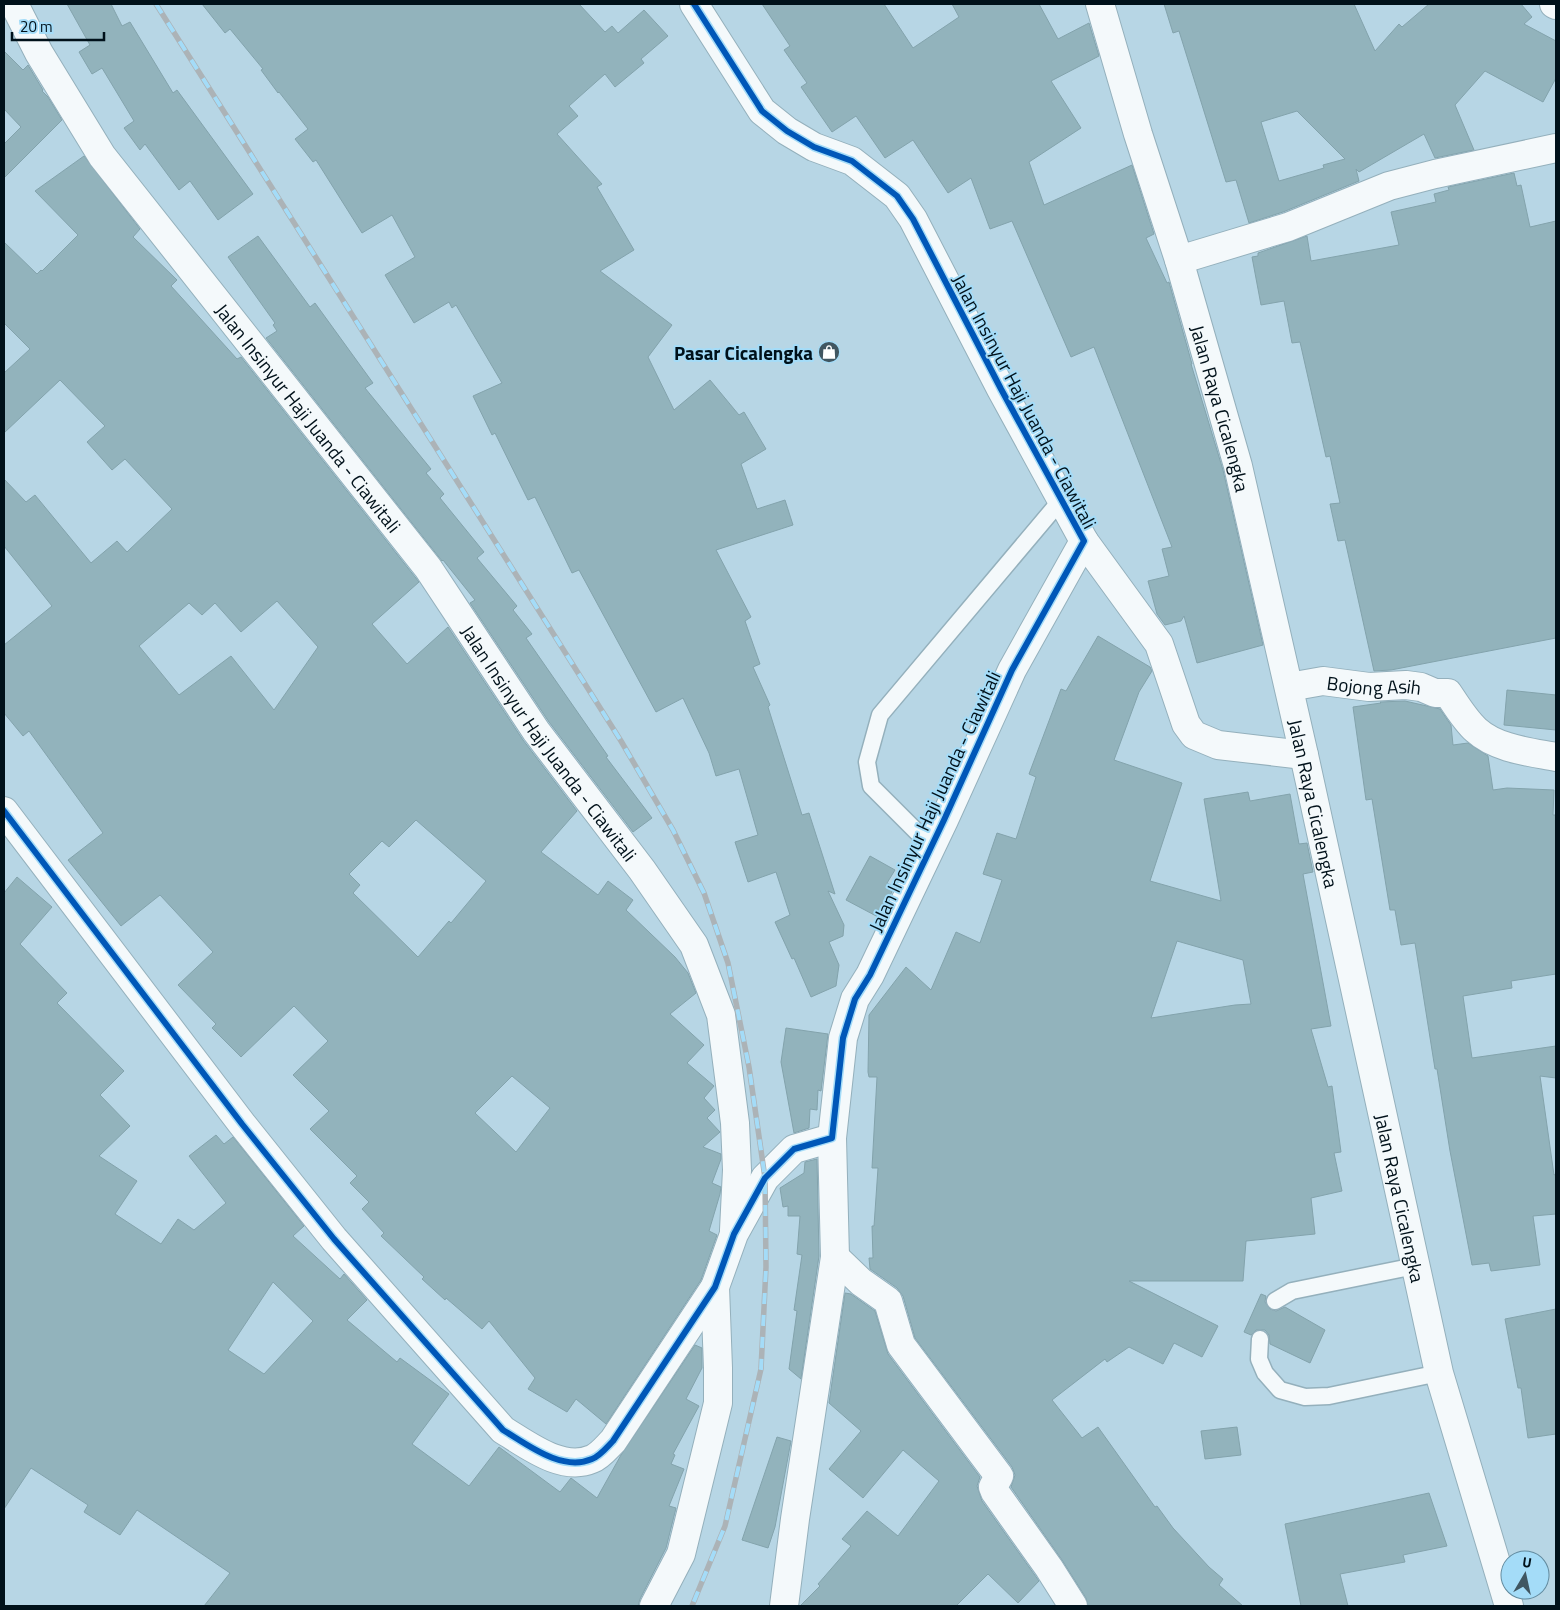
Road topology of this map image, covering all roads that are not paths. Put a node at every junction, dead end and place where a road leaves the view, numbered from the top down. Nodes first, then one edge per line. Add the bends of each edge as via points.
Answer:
1 (14, 4) edge
2 (694, 4) edge
3 (1100, 4) edge
4 (1556, 148) edge
5 (1179, 260) junction
6 (1061, 500) junction
7 (1084, 541) junction
8 (1289, 687) junction
9 (1304, 755) junction
10 (1556, 757) edge
11 (4, 812) edge
12 (931, 846) junction
13 (832, 1138) junction
14 (734, 1234) junction
15 (835, 1257) junction
16 (1415, 1266) junction
17 (715, 1287) junction
18 (1275, 1301) dead end
19 (1260, 1339) dead end
20 (1439, 1373) junction
21 (654, 1606) edge
22 (784, 1606) edge
23 (1073, 1606) edge
24 (1509, 1606) edge

1 - 14 street, Jalan Insinyur Haji Juanda - Ciawitali via 39,54 102,156 428,568 536,731 694,944 721,1015 733,1099 736,1160
2 - 6 street, Jalan Insinyur Haji Juanda - Ciawitali via 762,111 814,147 852,161 897,196 913,219
3 - 5 street, Jalan Raya Cicalengka
4 - 5 street via 1389,186 1288,227
5 - 8 street, Jalan Raya Cicalengka via 1238,466
6 - 7 street, Jalan Insinyur Haji Juanda - Ciawitali
6 - 12 lane via 880,714 867,762 871,786
7 - 9 street via 1159,644 1186,724 1194,735 1218,745
7 - 12 street, Jalan Insinyur Haji Juanda - Ciawitali via 1012,670
8 - 9 street, Jalan Raya Cicalengka
8 - 10 street, Bojong Asih via 1323,681 1369,687 1406,685 1448,693 1476,730 1490,739 1516,749
9 - 16 street, Jalan Raya Cicalengka
11 - 17 street via 328,1232 503,1430 536,1451 562,1462 593,1459 613,1442
12 - 13 street, Jalan Insinyur Haji Juanda - Ciawitali via 870,975 855,998 843,1038
13 - 14 street via 794,1150 765,1178
13 - 15 street, Jalan Insinyur Haji Juanda - Ciawitali
14 - 17 street
15 - 22 street, Jalan Insinyur Haji Juanda - Ciawitali
15 - 23 street via 861,1282 888,1301 901,1345 999,1476 993,1487 995,1492
16 - 18 lane via 1292,1291
16 - 20 street, Jalan Raya Cicalengka
17 - 21 street via 718,1403 681,1554
19 - 20 lane via 1259,1360 1265,1373 1280,1390 1305,1397 1328,1396
20 - 24 street, Jalan Raya Cicalengka

